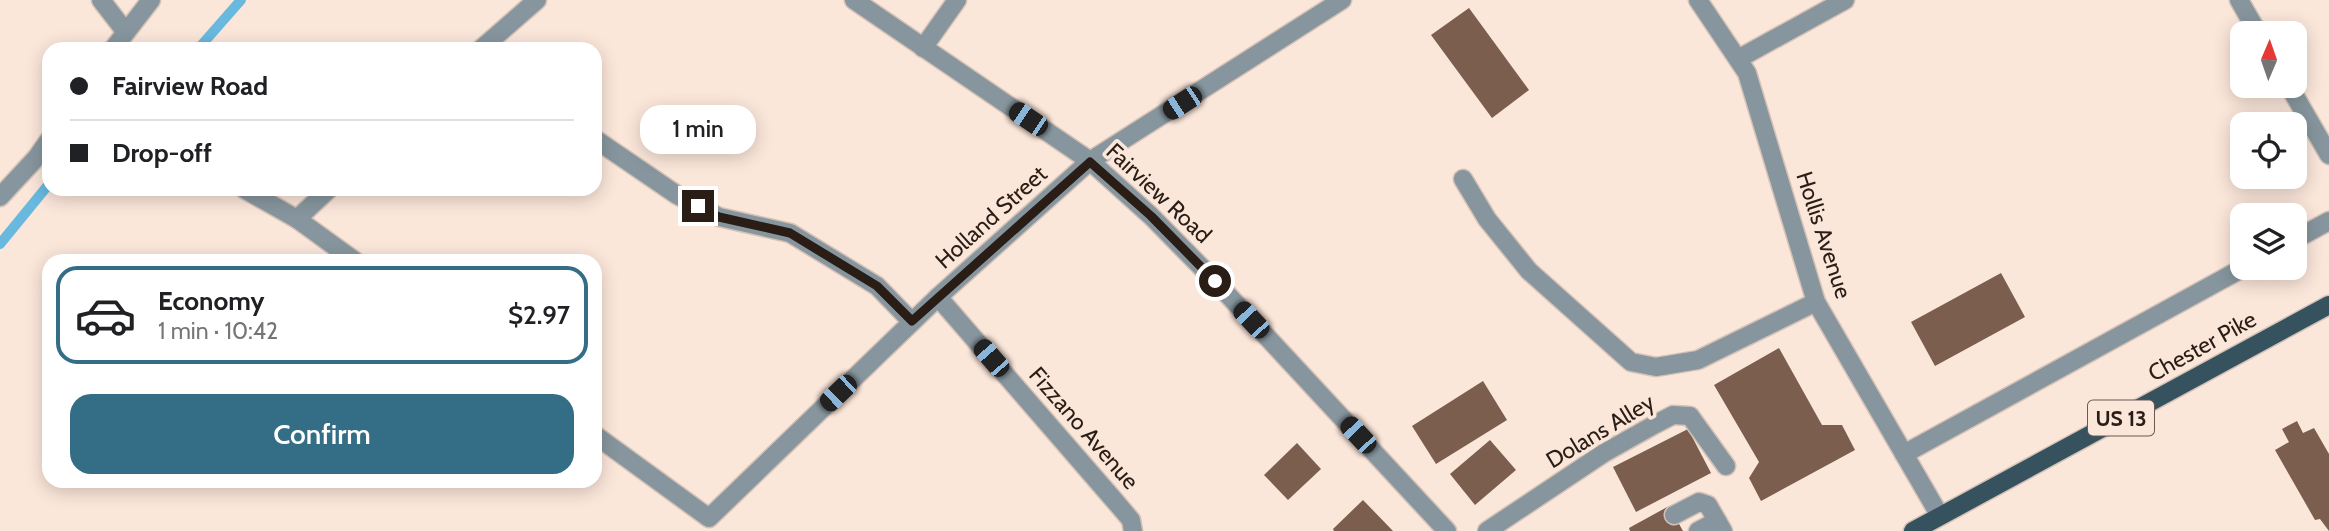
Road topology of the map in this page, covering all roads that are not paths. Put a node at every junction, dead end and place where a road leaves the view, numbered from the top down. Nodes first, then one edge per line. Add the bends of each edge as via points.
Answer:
1 (101, 0) edge
2 (151, 0) edge
3 (537, 0) edge
4 (854, 0) edge
5 (957, 0) edge
6 (1342, 0) edge
7 (1698, 0) edge
8 (1845, 0) edge
9 (2239, 0) edge
10 (2251, 21) edge
11 (125, 31) junction
12 (118, 42) edge
13 (489, 42) edge
14 (923, 48) junction
15 (1738, 59) junction
16 (2296, 98) edge
17 (602, 144) edge
18 (42, 150) edge
19 (2329, 155) edge
20 (1090, 162) junction
21 (1463, 179) dead end
22 (256, 196) edge
23 (322, 196) edge
24 (0, 197) edge
25 (297, 219) junction
26 (2329, 220) edge
27 (2307, 233) edge
28 (345, 254) edge
29 (2230, 275) edge
30 (938, 297) junction
31 (1816, 302) junction
32 (2329, 305) edge
33 (912, 321) junction
34 (602, 440) edge
35 (1904, 454) junction
36 (1726, 466) dead end
37 (1674, 515) dead end
38 (1940, 516) junction
39 (1720, 526) edge
40 (1133, 531) edge
41 (1447, 531) edge
42 (1488, 531) edge
43 (1698, 531) edge
44 (1913, 531) edge

1 - 11 street
2 - 11 street
3 - 13 street
4 - 14 street, Fairview Road
5 - 14 street
6 - 20 street, Holland Street
7 - 15 street, Hollis Avenue
8 - 15 street
9 - 10 street
11 - 12 street
14 - 20 street, Fairview Road
15 - 31 street, Hollis Avenue via 1747,73
16 - 19 street
17 - 33 street via 677,195 719,217 790,233 877,286
18 - 24 street
20 - 30 street, Holland Street
20 - 41 street, Fairview Road via 1215,281
21 - 31 street via 1487,219 1529,271 1631,362 1656,367 1698,360
22 - 25 street
23 - 25 street
25 - 28 street
26 - 27 street
29 - 35 street
30 - 33 street, Holland Street
30 - 40 street, Fizzano Avenue via 1115,500 1131,520
31 - 35 street, Hollis Avenue
32 - 38 main road, Chester Pike / US 13
33 - 34 street, Holland Street via 709,517
35 - 38 street, Hollis Avenue
36 - 42 street, Dolans Alley via 1690,416 1673,415 1604,453
37 - 39 street via 1699,502 1708,505
38 - 44 main road, Chester Pike / US 13
39 - 43 street

